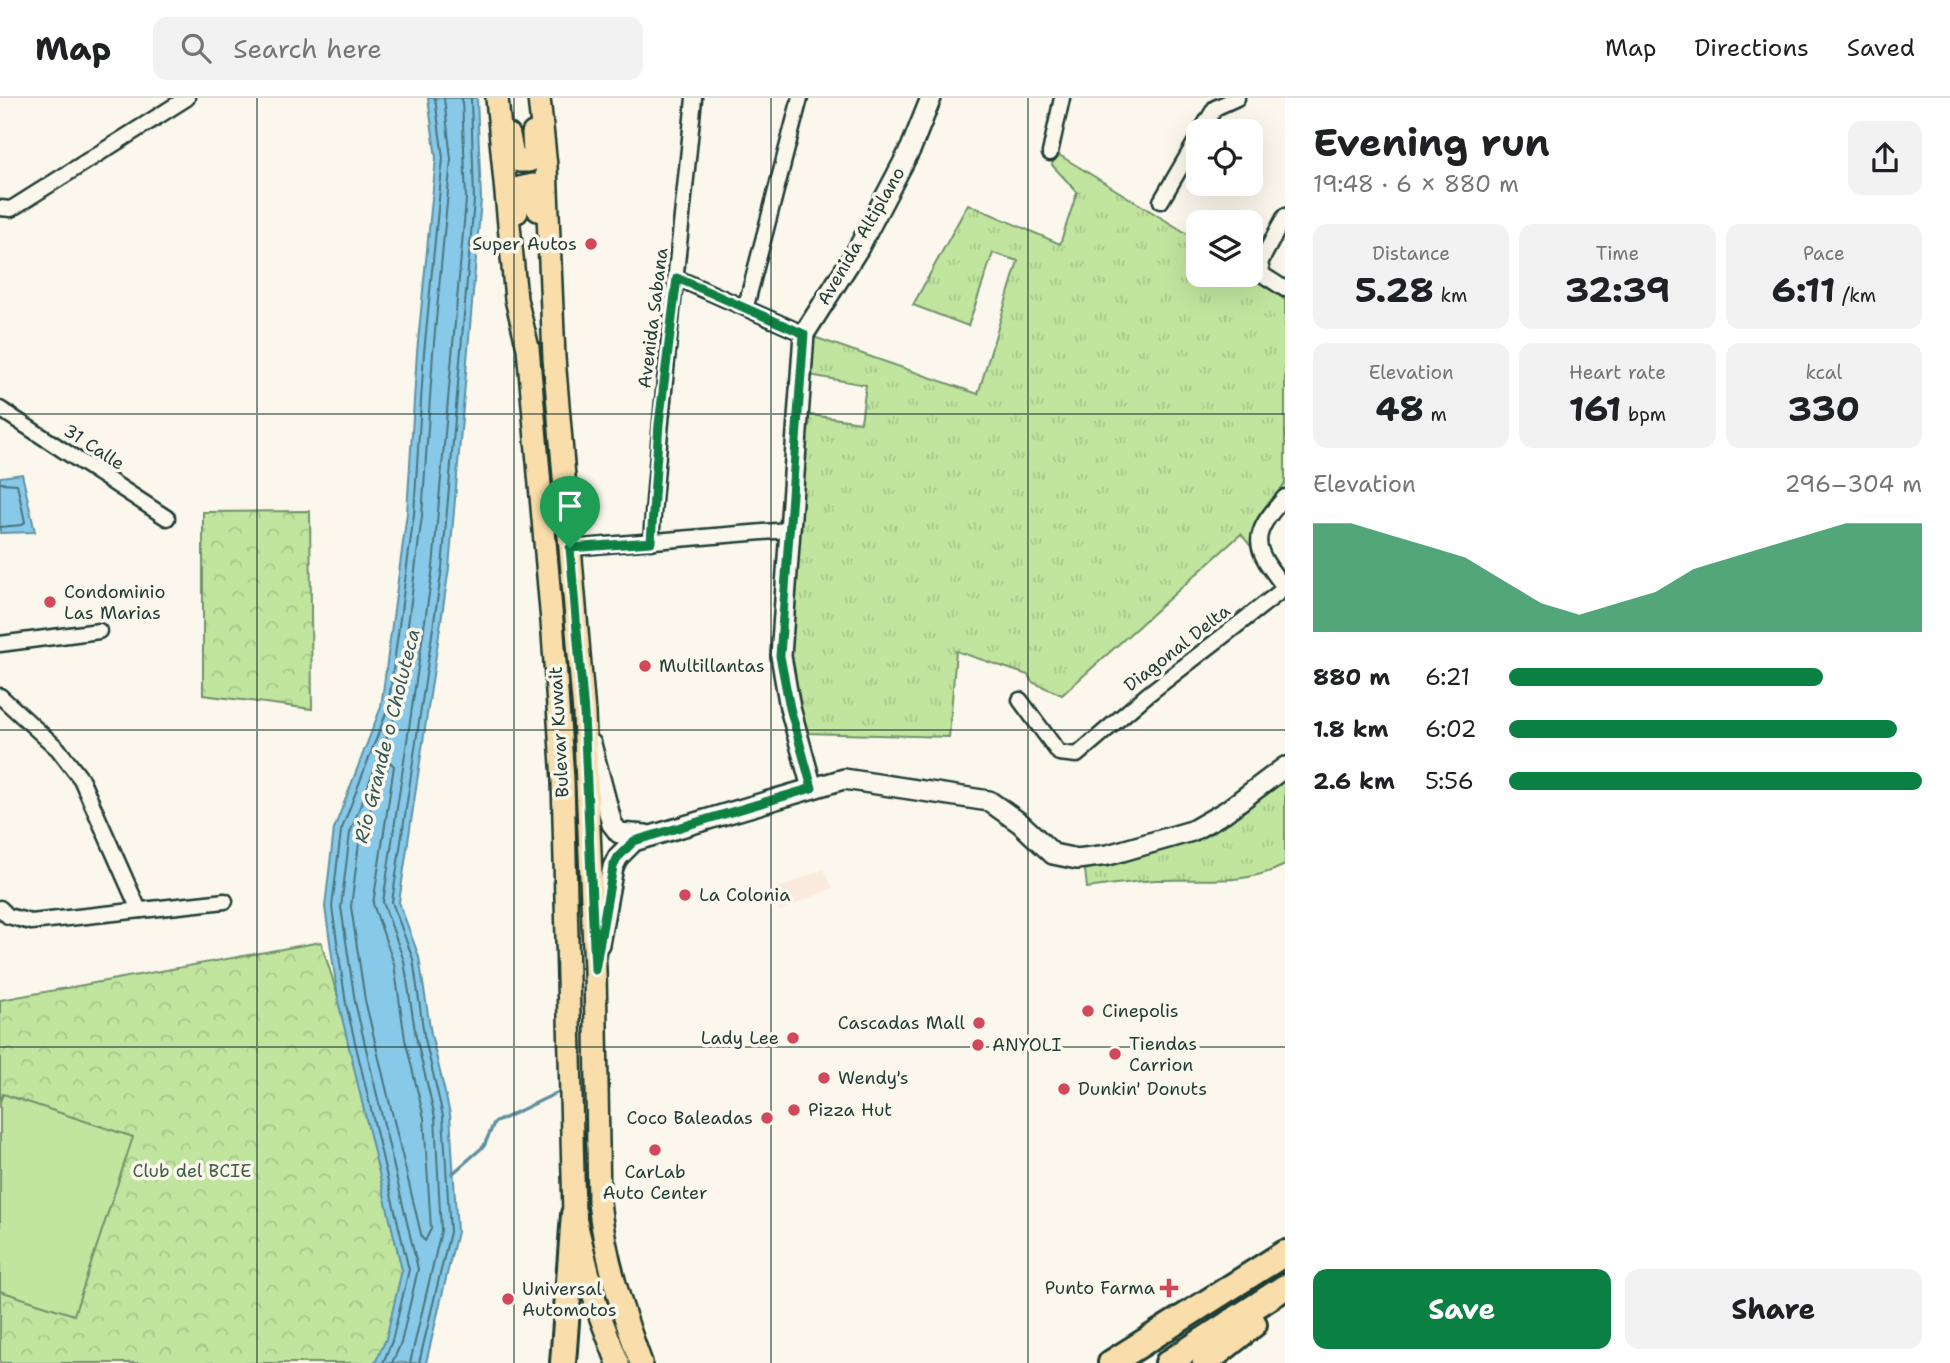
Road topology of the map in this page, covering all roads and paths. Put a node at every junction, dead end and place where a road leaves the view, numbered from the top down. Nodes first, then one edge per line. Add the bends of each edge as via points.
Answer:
1 (187, 98) edge
2 (497, 98) edge
3 (506, 98) edge
4 (531, 98) edge
5 (539, 98) edge
6 (694, 98) edge
7 (800, 98) edge
8 (931, 98) edge
9 (1062, 98) edge
10 (1237, 98) edge
11 (1208, 119) edge
12 (1050, 153) dead end
13 (1186, 158) edge
14 (1161, 201) dead end
15 (1, 209) edge
16 (1285, 216) edge
17 (677, 278) junction
18 (1285, 289) edge
19 (746, 306) junction
20 (804, 334) junction
21 (528, 348) junction
22 (554, 358) junction
23 (0, 409) edge
24 (1285, 497) edge
25 (167, 518) dead end
26 (788, 530) junction
27 (651, 542) junction
28 (570, 548) junction
29 (1285, 588) edge
30 (99, 631) dead end
31 (0, 644) edge
32 (0, 696) edge
33 (1020, 700) dead end
34 (584, 713) junction
35 (1285, 767) edge
36 (812, 788) junction
37 (647, 835) junction
38 (225, 901) dead end
39 (0, 908) edge
40 (139, 910) junction
41 (595, 970) junction
42 (575, 1214) junction
43 (1285, 1253) edge
44 (1285, 1287) edge
45 (1114, 1360) edge
46 (563, 1363) edge
47 (618, 1363) edge
48 (641, 1363) edge
49 (1168, 1363) edge
50 (1205, 1363) edge

1 - 15 street via 11,208
2 - 21 main road, Bulevar Kuwait via 516,299
3 - 4 main road via 510,150 519,161 529,161 534,154
5 - 22 main road, Bulevar Kuwait
6 - 17 street, Avenida Sabana
7 - 19 street
8 - 20 street, Avenida Altiplano via 911,148 858,249
9 - 12 street
10 - 11 street via 1215,108
13 - 14 street
16 - 18 street via 1260,263 1263,275
17 - 19 street
17 - 27 street, Avenida Sabana via 659,424
19 - 20 street
20 - 26 street, Avenida Altiplano
21 - 22 main road via 516,198 525,184 537,191
21 - 42 main road, Bulevar Kuwait via 562,770
22 - 28 main road, Bulevar Kuwait
23 - 25 street, 31 Calle
24 - 29 street, Diagonal Delta via 1263,521 1258,542
26 - 27 street
26 - 36 street, Avenida Altiplano via 780,656
27 - 28 street
28 - 34 main road, Bulevar Kuwait
29 - 33 street, Diagonal Delta via 1077,755 1059,752
30 - 31 street
32 - 40 street via 34,724 81,779
34 - 37 street via 611,824 620,832
34 - 41 main road, Bulevar Kuwait
35 - 36 street via 1225,813 1192,831 1077,859 1053,854 1000,809 972,796 844,779
36 - 37 street
37 - 41 street via 624,850 613,867
38 - 40 street
39 - 40 street via 8,916 31,922
41 - 48 main road, Bulevar Kuwait via 603,1236
42 - 46 highway
42 - 47 main road, Bulevar Kuwait via 597,1308
43 - 45 highway
44 - 49 highway
44 - 50 highway via 1261,1319

